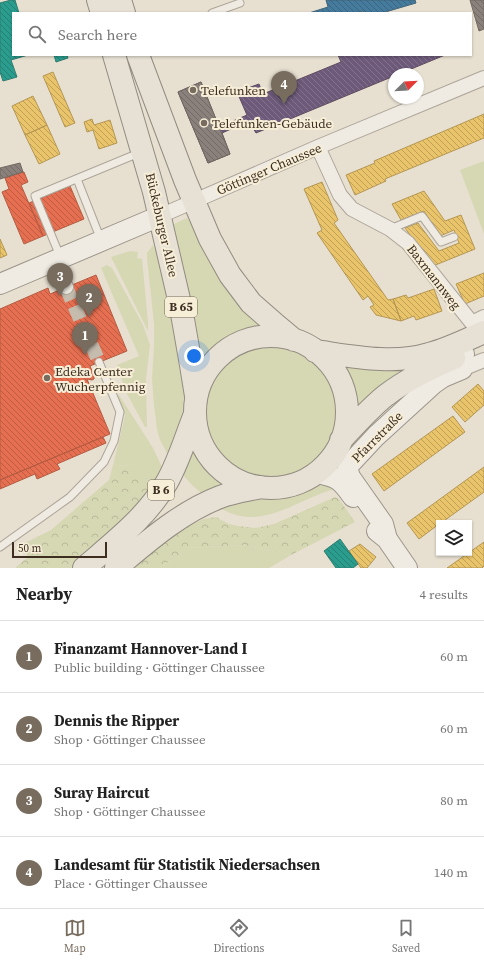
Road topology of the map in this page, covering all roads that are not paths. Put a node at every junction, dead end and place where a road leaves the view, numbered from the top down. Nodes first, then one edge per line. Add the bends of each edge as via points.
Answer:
1 (98, 0) edge
2 (120, 0) edge
3 (240, 3) dead end
4 (102, 12) edge
5 (124, 12) edge
6 (215, 12) edge
7 (114, 56) edge
8 (138, 56) edge
9 (484, 78) edge
10 (318, 147) junction
11 (143, 152) junction
12 (77, 179) junction
13 (194, 201) junction
14 (160, 216) junction
15 (390, 229) junction
16 (454, 237) dead end
17 (101, 241) junction
18 (58, 260) junction
19 (0, 284) edge
20 (66, 287) tunnel mouth
21 (294, 340) junction
22 (475, 342) edge
23 (315, 351) junction
24 (99, 362) tunnel mouth
25 (196, 406) junction
26 (341, 440) junction
27 (316, 473) junction
28 (261, 487) junction
29 (387, 539) junction
30 (0, 547) edge
31 (84, 568) edge
32 (116, 568) edge
33 (407, 568) edge

1 - 4 main road
2 - 5 main road
3 - 6 lane
7 - 11 main road, Bückeburger Allee / B 65
8 - 13 main road
9 - 10 street, Göttinger Chaussee
10 - 13 street, Göttinger Chaussee
10 - 15 street, Baxmannweg via 340,195 352,209
11 - 12 lane
11 - 14 main road, Bückeburger Allee / B 65
12 - 17 lane
12 - 18 lane via 35,196
13 - 14 street, Göttinger Chaussee
13 - 21 main road via 210,239 230,275 251,303
14 - 17 street, Göttinger Chaussee
14 - 25 main road, Bückeburger Allee / B 65 via 181,308
15 - 16 lane via 422,216 441,242
15 - 22 street, Baxmannweg via 408,243
17 - 18 street, Göttinger Chaussee
18 - 19 street, Göttinger Chaussee
18 - 20 street
21 - 23 main road, B 6
21 - 25 main road, B 6 via 280,336 251,338 225,351 206,372
22 - 23 main road, B 6 via 414,358 400,359
22 - 26 main road, B 6 via 384,397
22 - 29 street, Pfarrstraße via 348,466 350,477 383,524
23 - 26 main road, B 6 via 326,360 341,384 346,412
24 - 30 lane via 120,412 114,441 104,462 70,497
25 - 28 main road, B 6 via 197,429 210,457 235,478 246,484
25 - 31 main road, B 6 via 174,466 157,497 131,526
26 - 27 main road, B 6 via 335,453
27 - 28 main road, B 6 via 290,485 276,488
27 - 29 street, Pfarrstraße via 336,478 344,484 376,531
28 - 32 main road, B 6 via 221,497 195,509 150,540
29 - 33 street, Pfarrstraße

